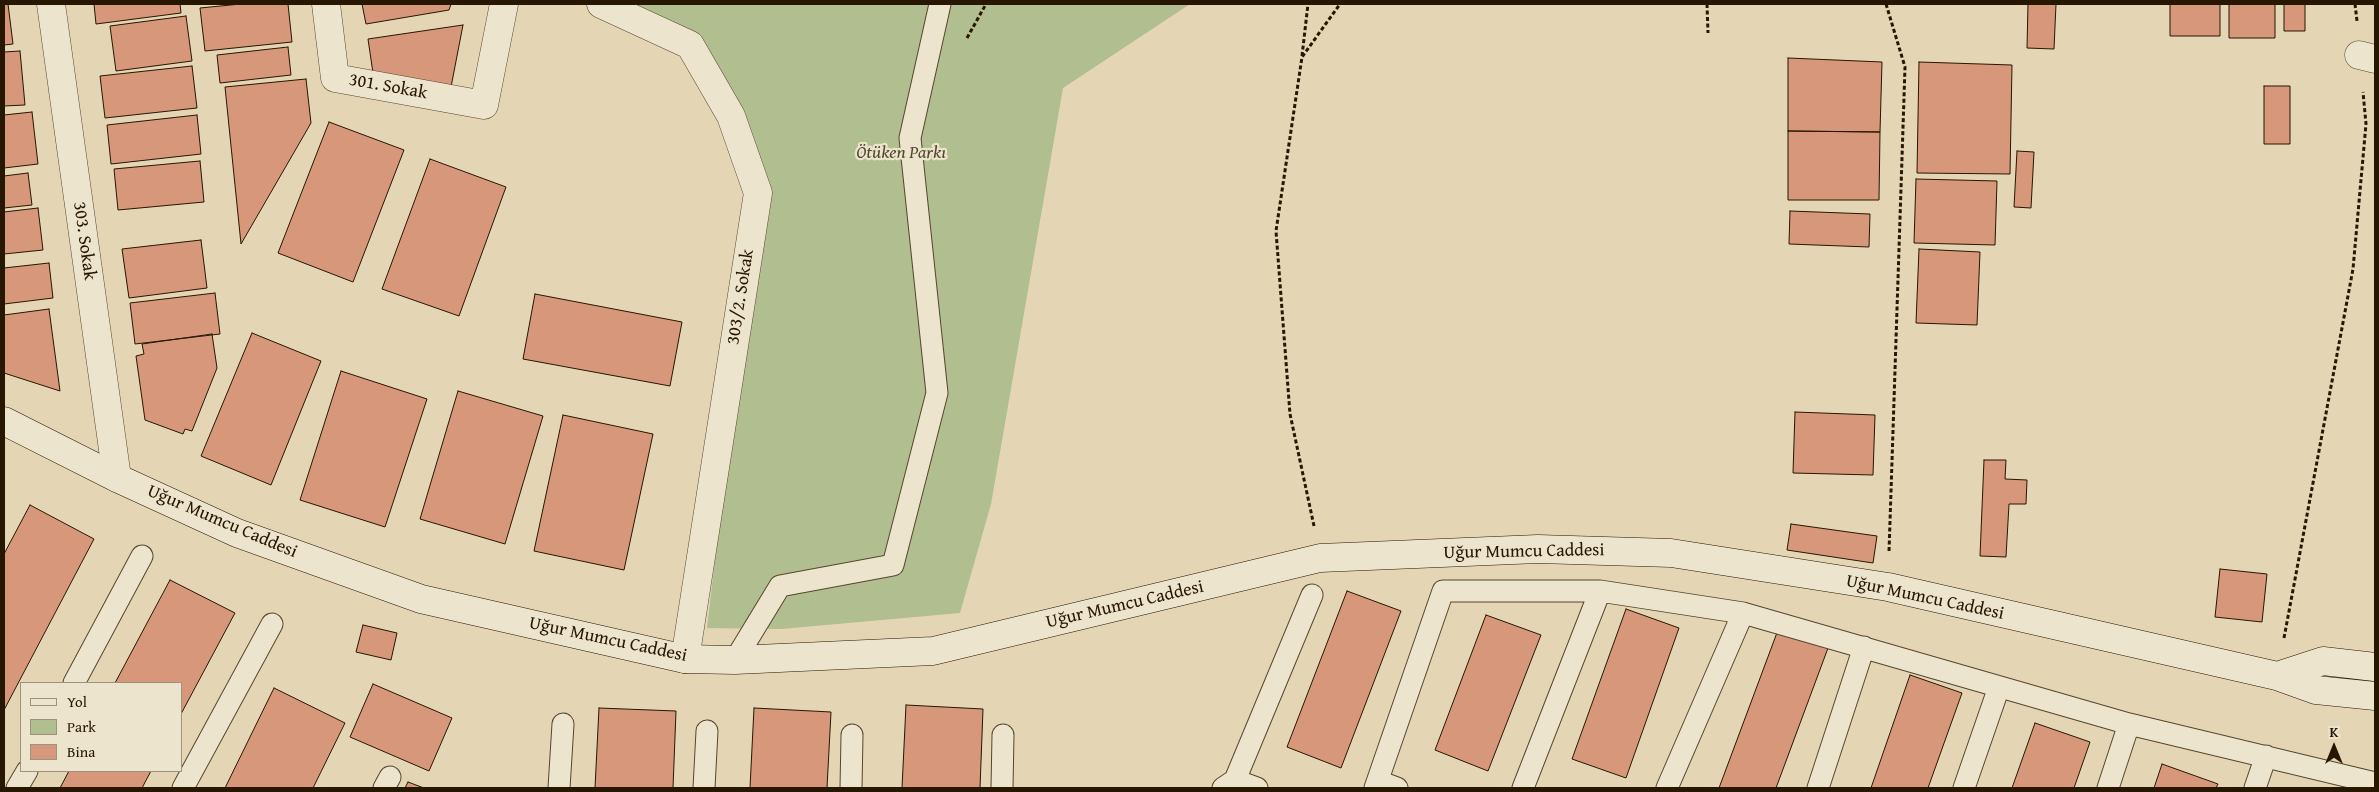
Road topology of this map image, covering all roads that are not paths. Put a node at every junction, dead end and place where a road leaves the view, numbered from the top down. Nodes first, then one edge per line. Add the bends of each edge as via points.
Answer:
1 (51, 4) edge
2 (326, 4) edge
3 (504, 4) edge
4 (601, 4) edge
5 (940, 4) edge
6 (4, 421) edge
7 (117, 478) junction
8 (142, 556) dead end
9 (1600, 591) junction
10 (1312, 594) dead end
11 (1743, 613) junction
12 (272, 624) dead end
13 (1864, 647) junction
14 (684, 659) junction
15 (735, 660) junction
16 (2375, 667) edge
17 (2277, 676) junction
18 (75, 682) edge
19 (1999, 687) junction
20 (2375, 696) edge
21 (563, 724) dead end
22 (2129, 724) junction
23 (707, 731) dead end
24 (852, 735) dead end
25 (1003, 735) dead end
26 (2266, 756) junction
27 (26, 772) edge
28 (2375, 783) edge
29 (1230, 785) edge
30 (1383, 786) edge
31 (18, 788) edge
32 (183, 788) edge
33 (559, 788) edge
34 (704, 788) edge
35 (851, 788) edge
36 (1002, 788) edge
37 (1256, 788) edge
38 (1523, 788) edge
39 (1667, 788) edge
40 (1818, 788) edge
41 (1964, 788) edge
42 (2108, 788) edge
43 (2255, 788) edge

1 - 7 main road, 303. Sokak
2 - 3 main road, 301. Sokak via 335,78 484,105
4 - 14 main road, 303/2. Sokak via 690,46 731,116 758,192
5 - 15 lane via 910,138 937,393 893,566 780,586
6 - 7 main road, Uğur Mumcu Caddesi
7 - 14 main road, Uğur Mumcu Caddesi via 237,532 421,599
8 - 18 lane
9 - 11 lane
9 - 30 lane via 1443,591
9 - 38 lane
10 - 29 lane
11 - 13 lane
11 - 39 lane
12 - 32 lane
13 - 19 lane
13 - 40 lane
14 - 15 main road, Uğur Mumcu Caddesi
15 - 17 main road, Uğur Mumcu Caddesi via 933,651 1320,558 1538,549 1671,553 1888,587
16 - 17 main road via 2323,661
17 - 20 main road, Uğur Mumcu Caddesi via 2316,690
19 - 22 lane
19 - 41 lane
21 - 33 lane
22 - 26 lane
22 - 42 lane
23 - 34 lane
24 - 35 lane
25 - 36 lane
26 - 28 lane
26 - 43 lane
27 - 31 lane
29 - 37 lane

